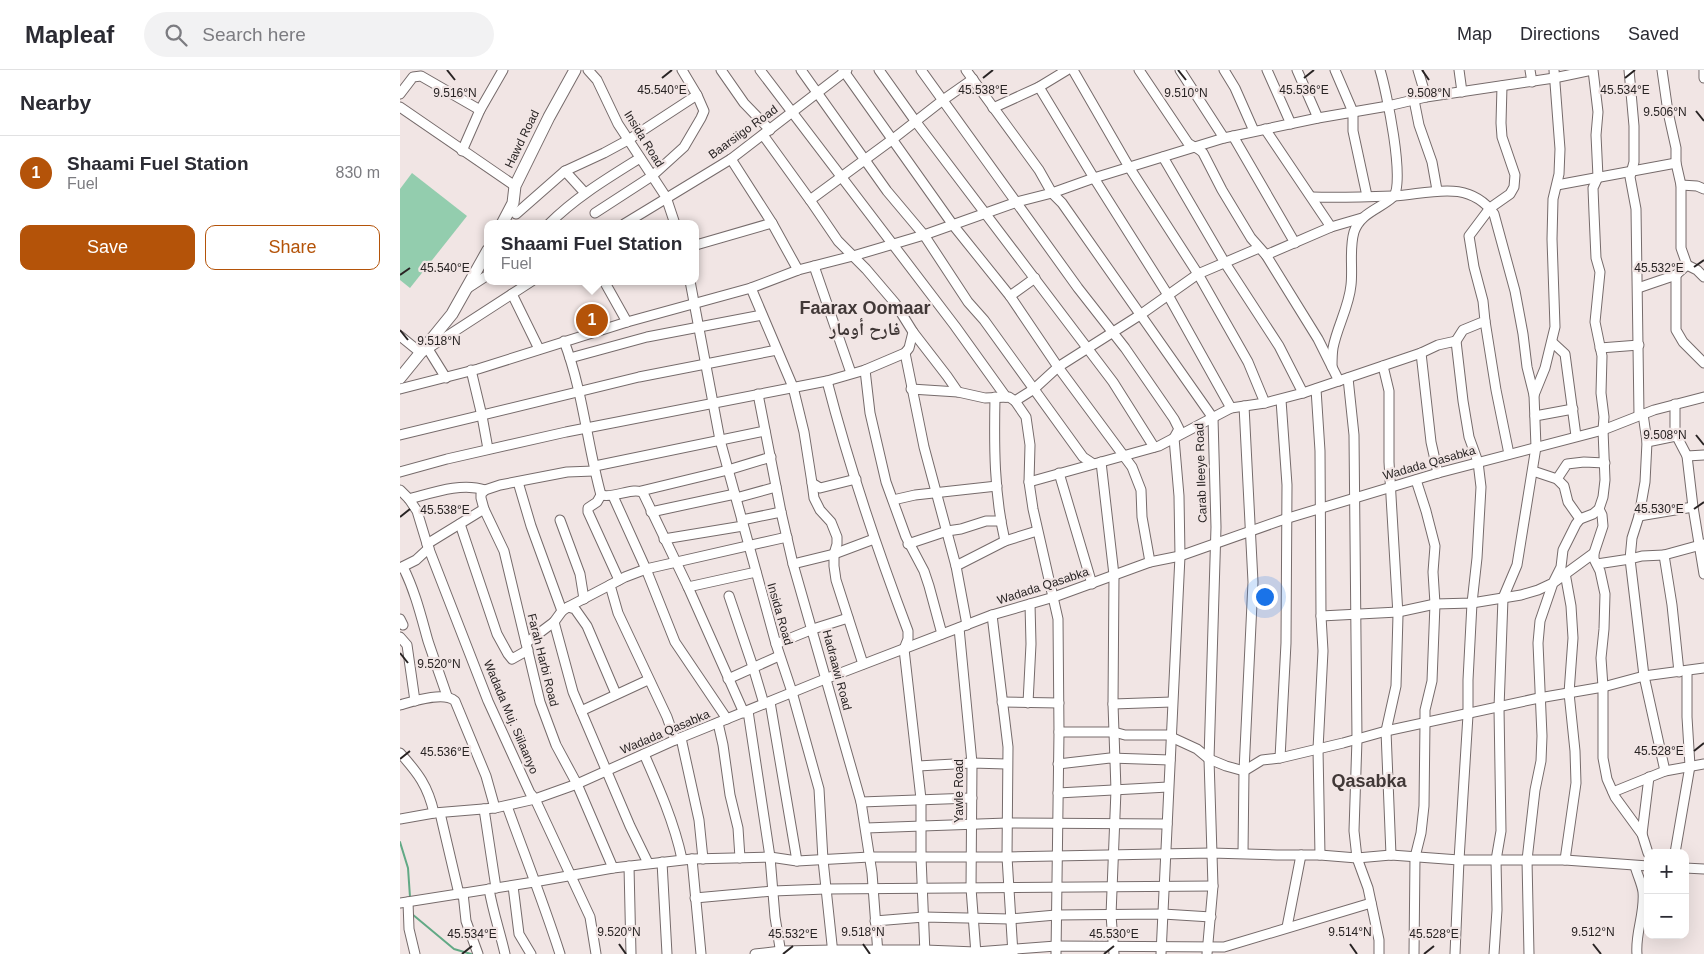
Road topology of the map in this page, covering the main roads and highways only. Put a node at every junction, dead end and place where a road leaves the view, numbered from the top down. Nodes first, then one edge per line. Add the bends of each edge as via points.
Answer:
1 (575, 70) edge
2 (505, 220) edge
3 (484, 258) edge
4 (400, 378) edge

1 - 2 main road, Hawd Road via 515,186 515,208
3 - 4 main road via 452,314

